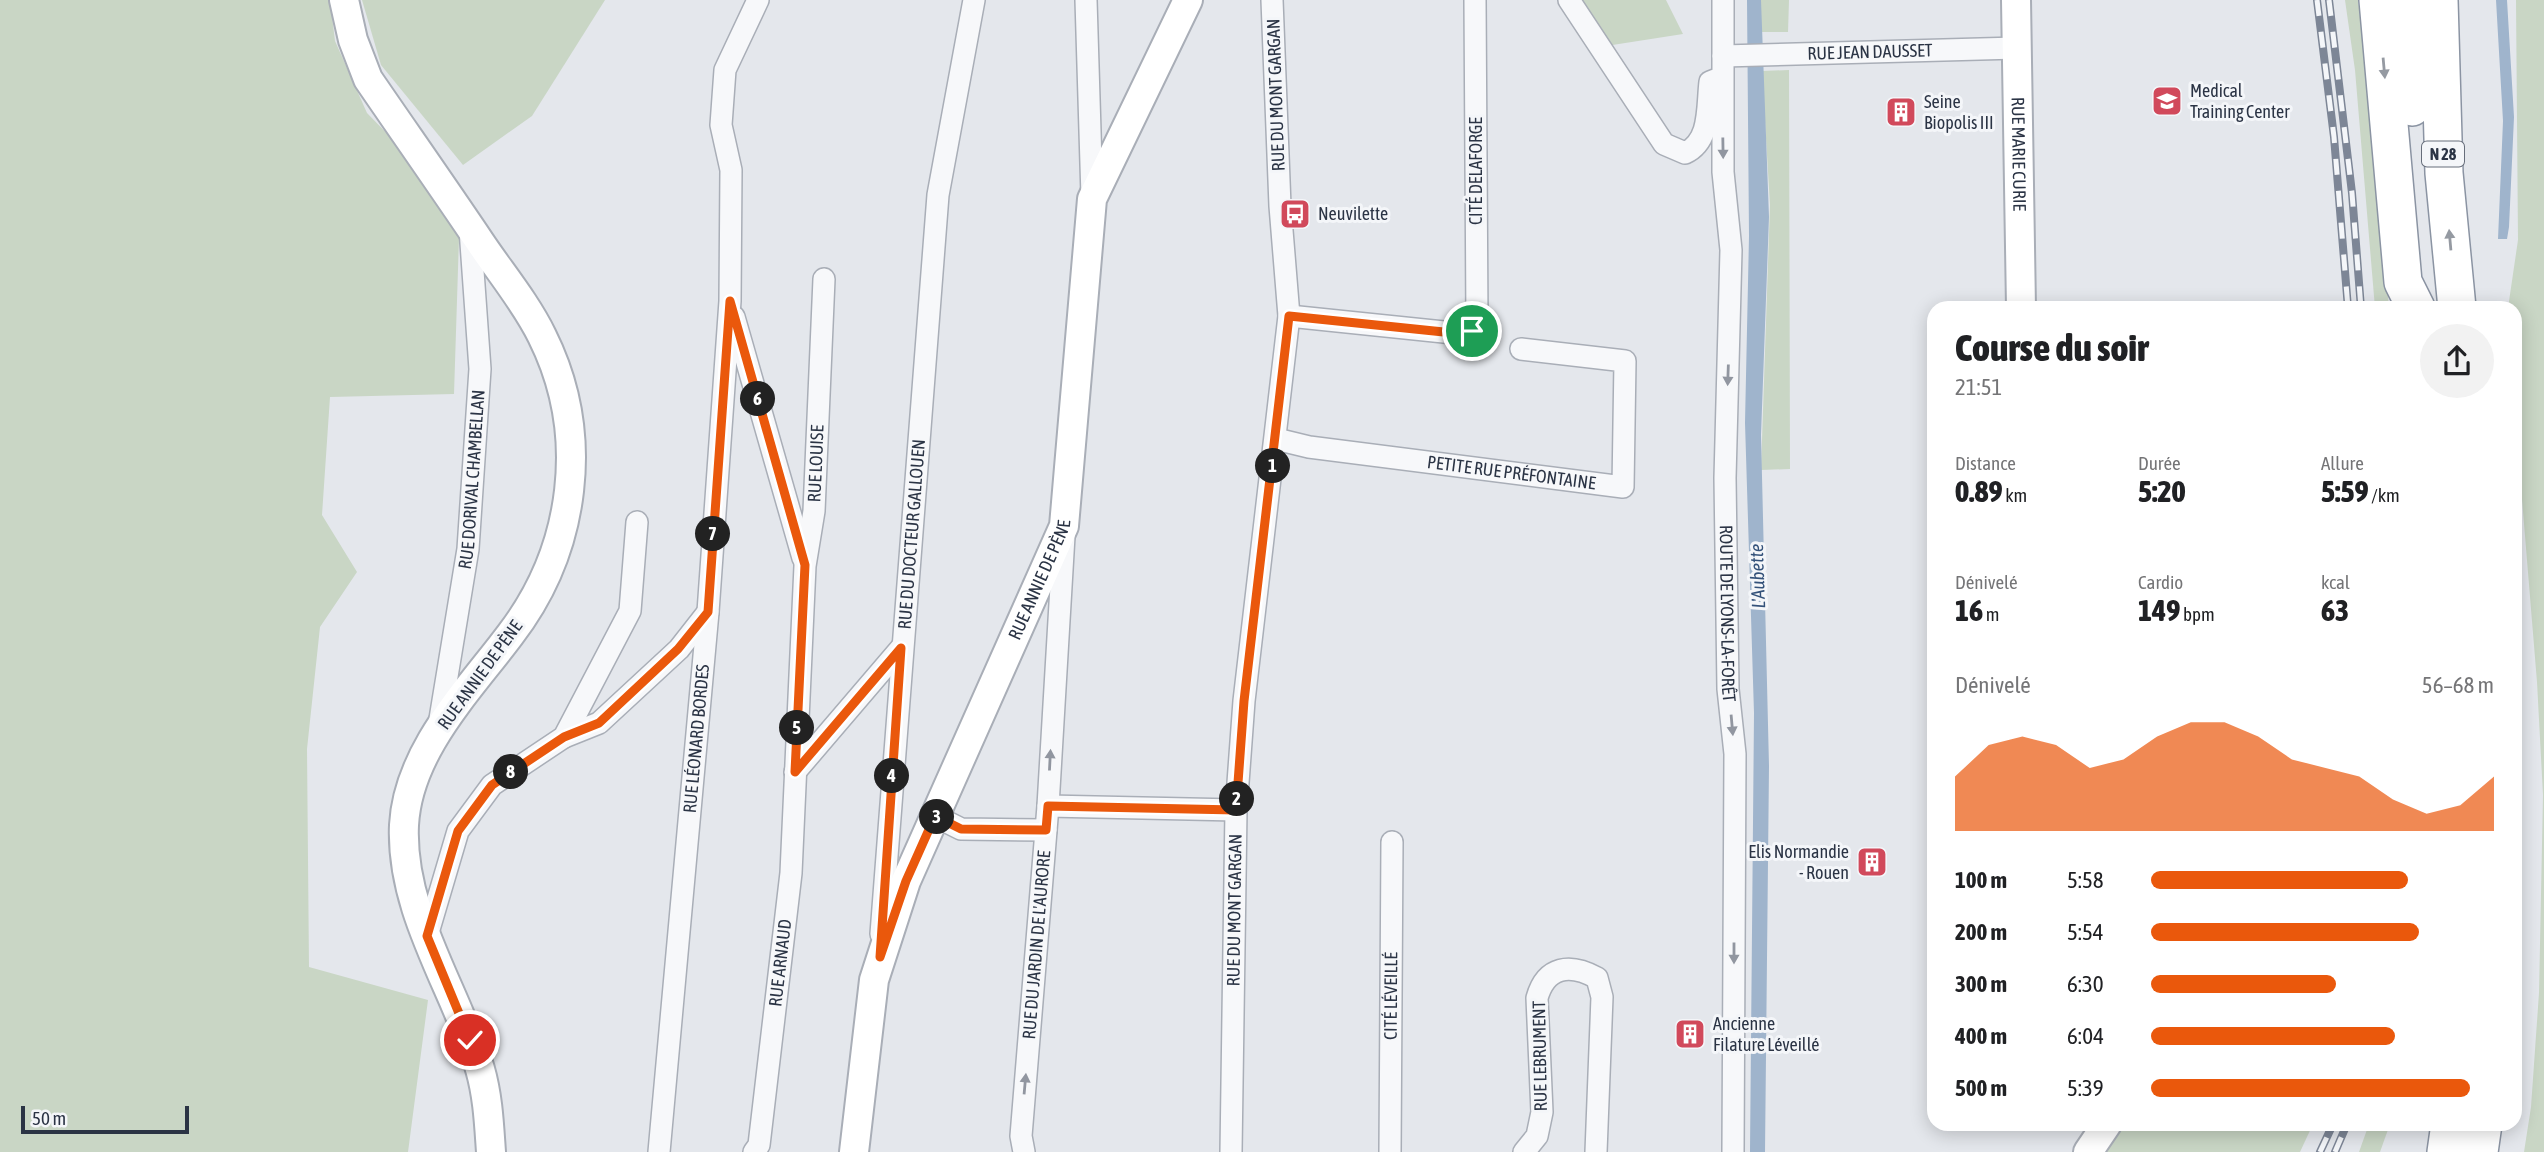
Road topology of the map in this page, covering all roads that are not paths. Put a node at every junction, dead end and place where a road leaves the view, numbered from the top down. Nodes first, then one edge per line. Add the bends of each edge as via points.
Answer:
1 (344, 0) edge
2 (758, 0) edge
3 (974, 0) edge
4 (1086, 0) edge
5 (1188, 0) edge
6 (1272, 0) edge
7 (1475, 0) edge
8 (1569, 0) edge
9 (1723, 0) edge
10 (2016, 0) edge
11 (2378, 0) edge
12 (2408, 0) edge
13 (2439, 0) edge
14 (2017, 48) junction
15 (1730, 63) junction
16 (1091, 199) junction
17 (470, 226) junction
18 (824, 279) dead end
19 (730, 301) junction
20 (2021, 301) edge
21 (2412, 301) edge
22 (2423, 301) edge
23 (2455, 301) edge
24 (1289, 316) junction
25 (1521, 349) dead end
26 (1276, 439) junction
27 (637, 522) dead end
28 (1064, 526) junction
29 (805, 565) junction
30 (708, 612) junction
31 (901, 648) junction
32 (439, 730) junction
33 (564, 737) junction
34 (795, 772) junction
35 (1048, 806) junction
36 (1236, 810) junction
37 (935, 816) junction
38 (1046, 830) junction
39 (1392, 842) dead end
40 (427, 936) junction
41 (880, 957) junction
42 (2102, 1131) edge
43 (2449, 1131) edge
44 (2482, 1131) edge
45 (492, 1152) edge
46 (659, 1152) edge
47 (754, 1152) edge
48 (854, 1152) edge
49 (1024, 1152) edge
50 (1231, 1152) edge
51 (1390, 1152) edge
52 (1524, 1152) edge
53 (1596, 1152) edge
54 (1733, 1152) edge
55 (2088, 1152) edge
56 (2446, 1152) edge
57 (2479, 1152) edge

1 - 17 street, RUE ANNIE DE PÈNE via 368,79
2 - 19 street, RUE LÉONARD BORDES via 725,70 721,125 732,170
3 - 31 street, RUE DU DOCTEUR GALLOUEN via 938,195
4 - 16 street
5 - 16 street, RUE ANNIE DE PÈNE
6 - 24 street, RUE DU MONT GARGAN
7 - 24 street, CITÉ DELAFORGE via 1476,321 1472,331 1463,334
8 - 15 street via 1670,149 1685,153 1699,145 1704,137 1710,82
9 - 15 street, ROUTE DE LYONS-LA-FORÊT
10 - 14 street, RUE MARIE CURIE
11 -> 21 highway via 2403,282
12 - 22 highway, N 28
23 -> 13 highway, N 28 via 2444,173
14 - 15 street, RUE JEAN DAUSSET via 1768,55
14 - 20 street, RUE MARIE CURIE
15 -> 54 street, ROUTE DE LYONS-LA-FORÊT via 1723,172 1731,250 1725,478 1728,689 1734,754
16 - 28 street, RUE ANNIE DE PÈNE
17 - 32 street, RUE DORIVAL CHAMBELLAN via 480,369 468,549
17 - 32 street, RUE ANNIE DE PÈNE via 541,334 568,408 572,462 561,533 537,593
18 - 29 street, RUE LOUISE via 814,510
19 - 29 street
19 - 30 street, RUE LÉONARD BORDES
24 - 26 street, RUE DU MONT GARGAN
25 - 26 street, PETITE RUE PRÉFONTAINE via 1625,361 1623,487 1308,447
26 - 36 street, RUE DU MONT GARGAN via 1244,701
27 - 33 street via 630,611
35 -> 28 street, RUE DU JARDIN DE L'AURORE
28 - 37 street, RUE ANNIE DE PÈNE
29 - 34 street, RUE LOUISE
30 - 33 street via 678,649 599,723
30 - 46 street, RUE LÉONARD BORDES
31 - 34 street
31 - 41 street, RUE DU DOCTEUR GALLOUEN
32 - 40 street, RUE ANNIE DE PÈNE via 415,777 404,825 410,880
33 - 40 street via 492,785 458,831
34 - 47 street, RUE ARNAUD via 791,873 759,1145
35 - 36 street
35 - 38 street, RUE DU JARDIN DE L'AURORE
36 - 50 street, RUE DU MONT GARGAN
37 - 38 street via 961,829
37 - 41 street, RUE ANNIE DE PÈNE
49 -> 38 street, RUE DU JARDIN DE L'AURORE via 1021,1136
39 - 51 street, CITÉ LÉVEILLÉ
40 - 45 street, RUE ANNIE DE PÈNE via 480,1069
41 - 48 street, RUE ANNIE DE PÈNE
42 - 55 street
43 - 56 highway
44 - 57 highway
52 - 53 street, RUE LEBRUMENT via 1537,1136 1542,1112 1537,998 1542,982 1558,970 1584,970 1597,978 1602,997

